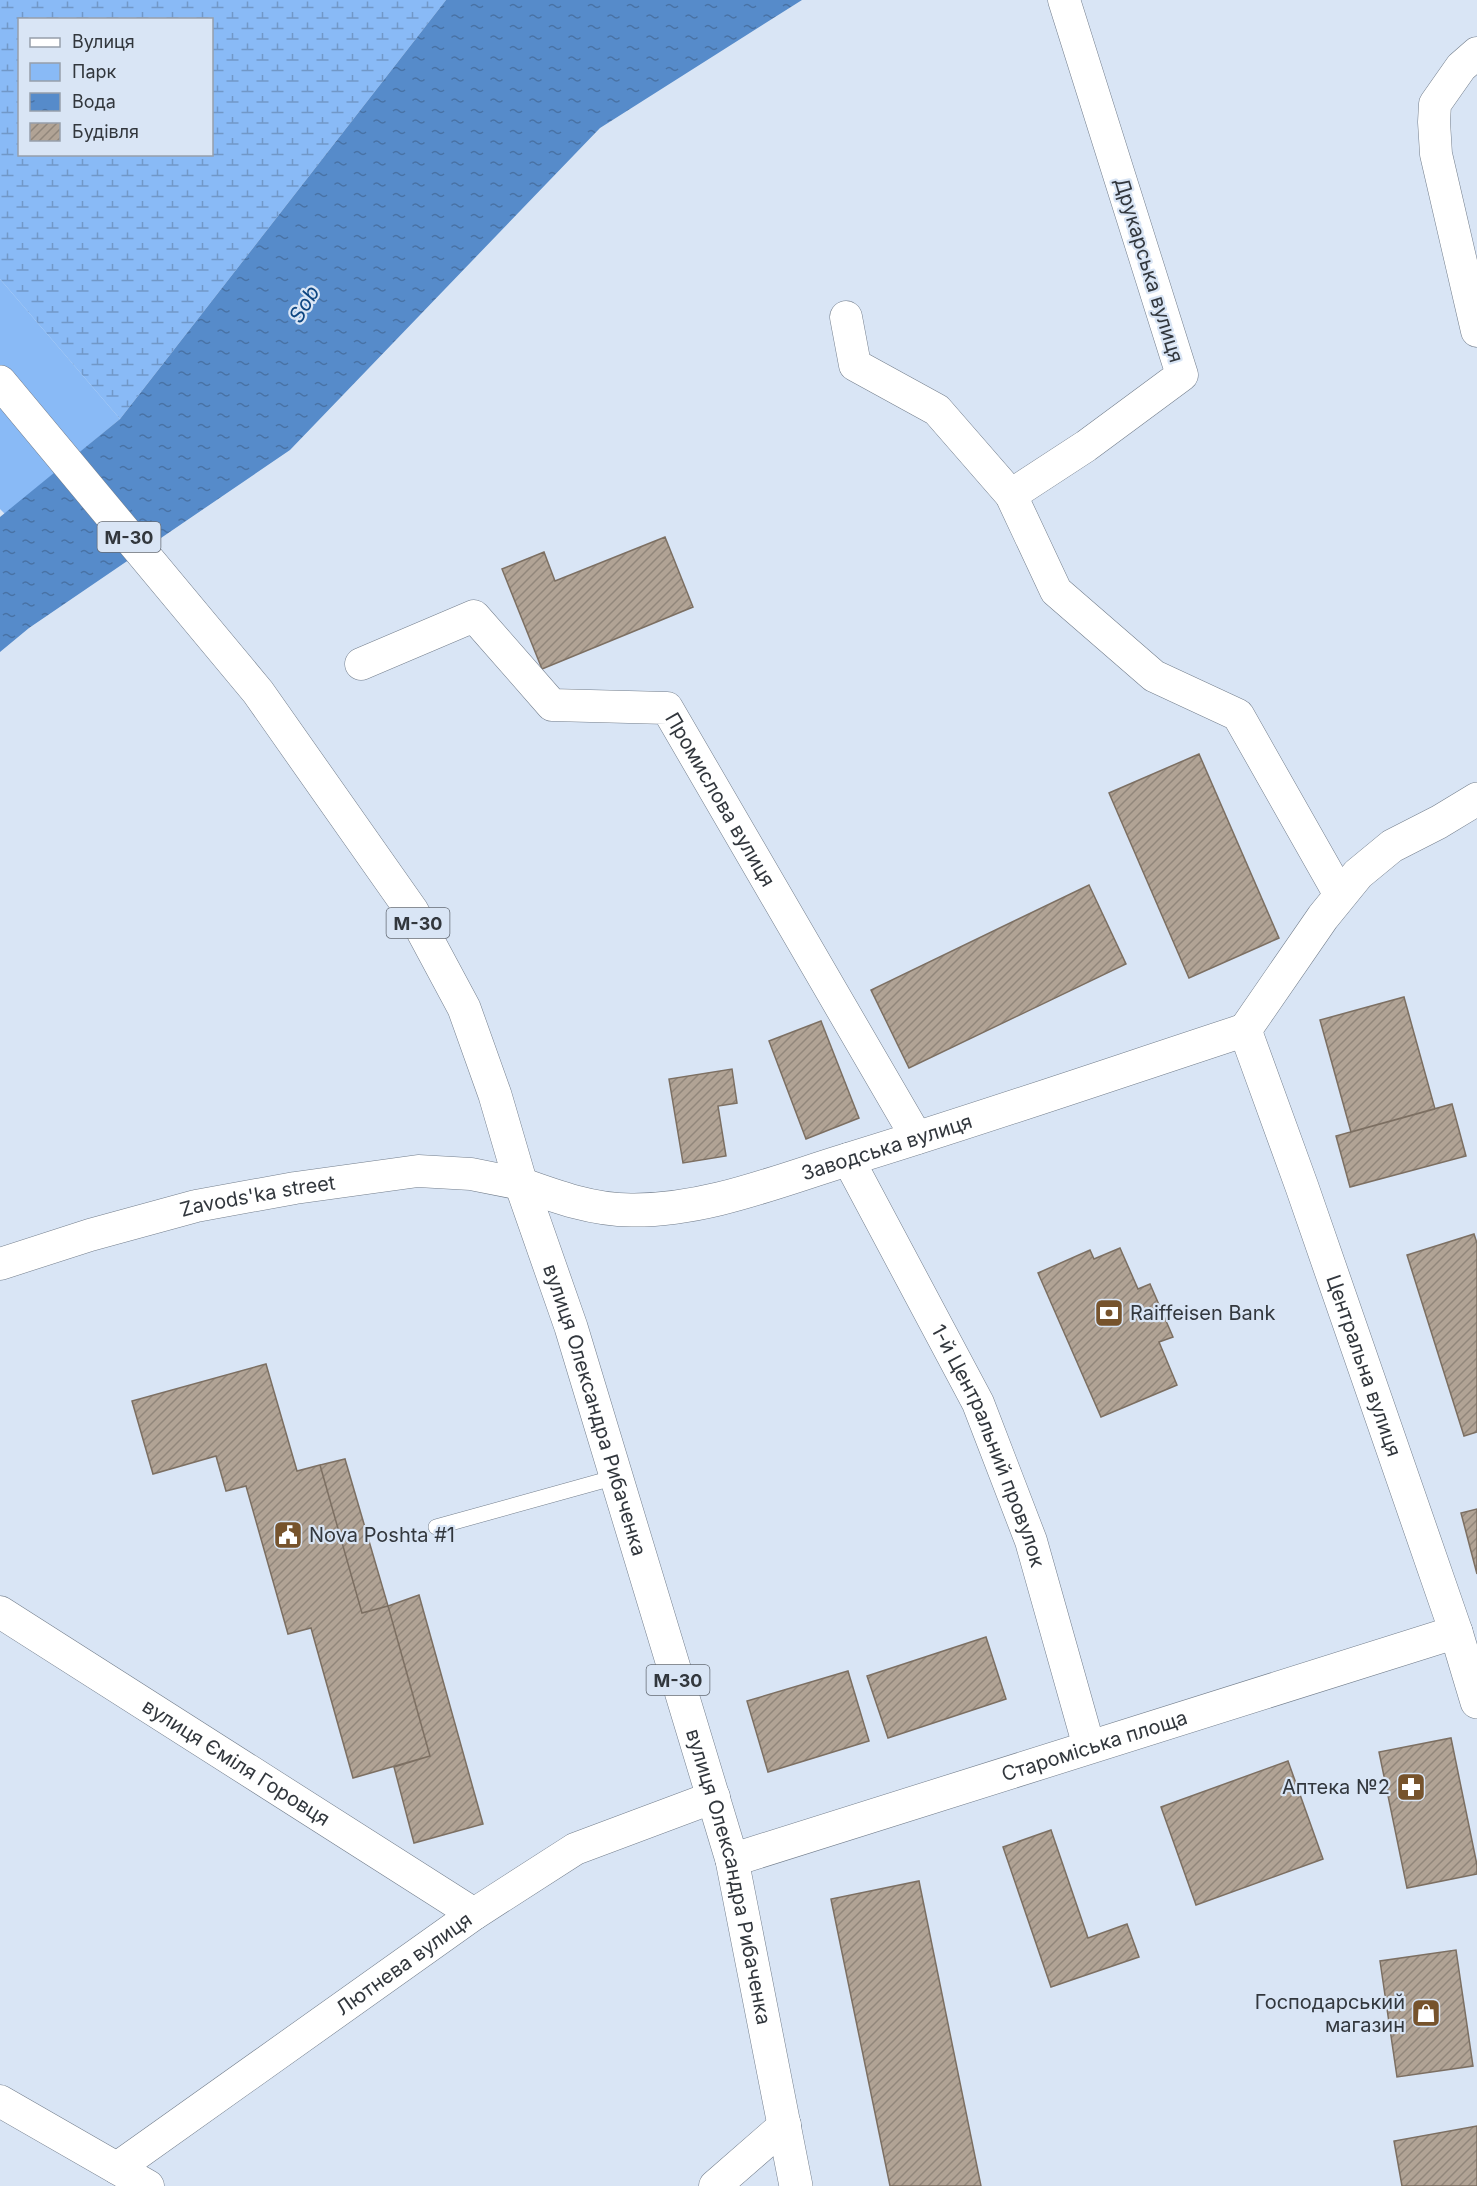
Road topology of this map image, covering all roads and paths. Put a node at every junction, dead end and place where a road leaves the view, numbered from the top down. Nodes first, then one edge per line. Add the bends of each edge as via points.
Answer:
1 (1064, 0) edge
2 (1477, 53) edge
3 (846, 317) dead end
4 (1477, 331) edge
5 (0, 382) edge
6 (1011, 495) junction
7 (361, 664) dead end
8 (1477, 799) edge
9 (1340, 895) junction
10 (1245, 1030) junction
11 (916, 1138) junction
12 (848, 1160) junction
13 (521, 1184) junction
14 (0, 1264) edge
15 (616, 1477) junction
16 (436, 1527) dead end
17 (0, 1612) edge
18 (1456, 1632) junction
19 (1477, 1702) edge
20 (1089, 1747) junction
21 (714, 1797) junction
22 (732, 1860) junction
23 (474, 1914) junction
24 (4, 2109) edge
25 (785, 2125) junction
26 (117, 2168) junction
27 (148, 2186) edge
28 (715, 2186) edge
29 (796, 2186) edge

1 - 6 street, Друкарська вулиця via 1182,375
2 - 4 street via 1461,67 1435,104 1434,122 1436,154
3 - 6 street via 855,365 937,410
5 - 13 main road, вулиця Олександра Рибаченка / М-30 via 258,692 412,911 464,1008
6 - 9 street via 1056,591 1154,676 1238,715
7 - 11 street, Промислова вулиця via 474,616 552,705 667,708
8 - 9 main road via 1392,846
9 - 10 main road
10 - 11 main road, Заводська вулиця
10 - 18 main road, Центральна вулиця
11 - 12 main road, Заводська вулиця
12 - 13 main road, Заводська вулиця via 725,1197 631,1210 574,1203
12 - 20 street, 1-й Центральний провулок via 978,1403 1031,1540
13 - 14 street, Zavods'ka street via 471,1174 418,1171 295,1188 196,1206
13 - 15 main road, вулиця Олександра Рибаченка / М-30 via 571,1327
15 - 16 lane
15 - 21 main road, вулиця Олександра Рибаченка / М-30
17 - 23 street, вулиця Єміля Горовця
18 - 19 main road, Центральна вулиця
18 - 20 main road, Староміська площа
20 - 22 main road, Староміська площа
21 - 22 main road, вулиця Олександра Рибаченка / М-30
21 - 23 street, Лютнева вулиця via 575,1849
22 - 25 main road, вулиця Олександра Рибаченка / М-30
23 - 26 street, Лютнева вулиця
24 - 26 street
25 - 28 street
25 - 29 main road, вулиця Олександра Рибаченка / М-30
26 - 27 street

